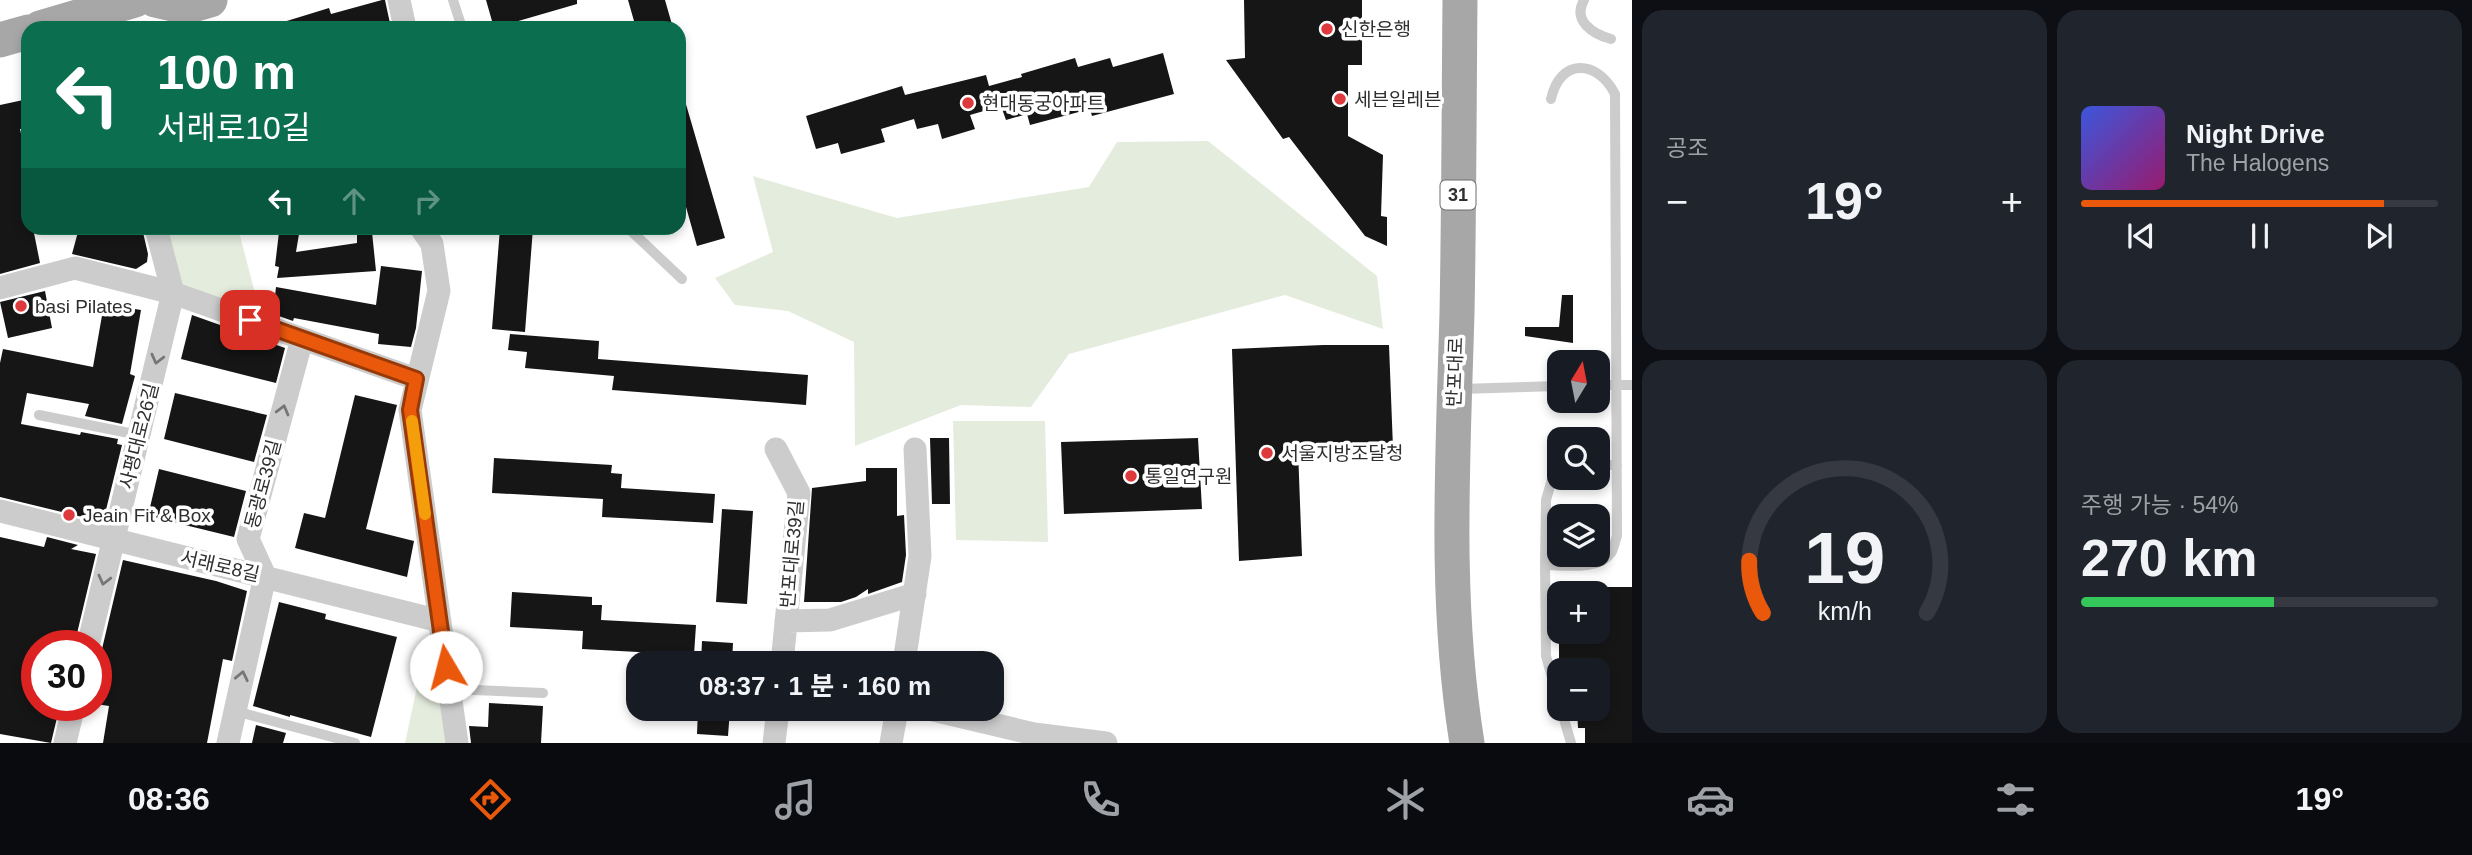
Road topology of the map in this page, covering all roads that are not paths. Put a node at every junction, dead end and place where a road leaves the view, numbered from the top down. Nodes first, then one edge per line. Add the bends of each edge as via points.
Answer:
1 (135, 0) edge
2 (155, 0) edge
3 (210, 0) edge
4 (399, 0) edge
5 (453, 0) edge
6 (1460, 0) edge
7 (1584, 0) edge
8 (104, 19) edge
9 (404, 21) edge
10 (460, 21) edge
11 (21, 34) edge
12 (1611, 39) dead end
13 (0, 40) edge
14 (1551, 99) dead end
15 (158, 235) edge
16 (426, 235) edge
17 (635, 235) edge
18 (682, 279) dead end
19 (0, 288) edge
20 (173, 293) junction
21 (302, 339) junction
22 (416, 379) junction
23 (1610, 385) edge
24 (1616, 385) junction
25 (1632, 385) edge
26 (1547, 386) edge
27 (1454, 389) junction
28 (39, 415) dead end
29 (139, 435) junction
30 (776, 449) dead end
31 (915, 449) dead end
32 (1610, 464) edge
33 (1617, 464) junction
34 (1549, 490) edge
35 (0, 511) edge
36 (114, 540) junction
37 (1545, 565) junction
38 (265, 576) junction
39 (915, 594) junction
40 (440, 621) junction
41 (786, 621) junction
42 (92, 630) edge
43 (783, 651) edge
44 (906, 651) edge
45 (1547, 660) edge
46 (450, 689) junction
47 (543, 693) dead end
48 (235, 710) junction
49 (70, 721) edge
50 (777, 721) edge
51 (895, 721) edge
52 (979, 721) edge
53 (1565, 721) edge
54 (65, 743) edge
55 (228, 743) edge
56 (355, 743) edge
57 (457, 743) edge
58 (774, 743) edge
59 (891, 743) edge
60 (1106, 743) edge
61 (1467, 743) edge
62 (1571, 743) edge

1 - 8 main road
2 - 3 main road via 186,6
4 - 9 street
5 - 10 lane
6 - 27 main road, 반포대로 / 31
7 - 12 lane via 1582,19 1590,32
11 - 13 main road
14 - 24 lane via 1561,76 1574,68 1593,70 1608,80 1615,94
15 - 20 street, 사평대로26길
16 - 22 street via 432,244 439,292
17 - 18 lane
19 - 20 street via 75,268
20 - 21 street
20 -> 29 street, 사평대로26길
21 - 22 street
38 -> 21 street, 동광로39길 via 248,539
22 - 40 street via 410,410
23 - 24 lane
24 - 25 lane
24 - 33 lane
26 - 27 lane
27 - 61 main road, 반포대로 / 31 via 1453,588
28 - 29 lane
29 - 36 street, 사평대로26길
30 - 41 street, 반포대로39길 via 799,493
31 - 39 street via 920,556
32 - 33 lane
33 - 37 lane via 1617,536 1612,552 1601,561 1584,565
34 - 37 lane
35 - 36 street, 서래로8길
36 - 38 street, 서래로8길
36 -> 42 street, 사평대로26길
37 - 45 lane
38 - 40 street, 서래로8길
48 -> 38 street
39 - 41 street via 830,620
39 - 44 street
40 - 46 street
41 - 43 street, 반포대로39길
46 - 47 lane
46 - 57 street
48 - 55 street
48 - 56 lane
49 - 54 street
50 - 58 street
51 - 59 street
52 - 60 street
53 - 62 lane

